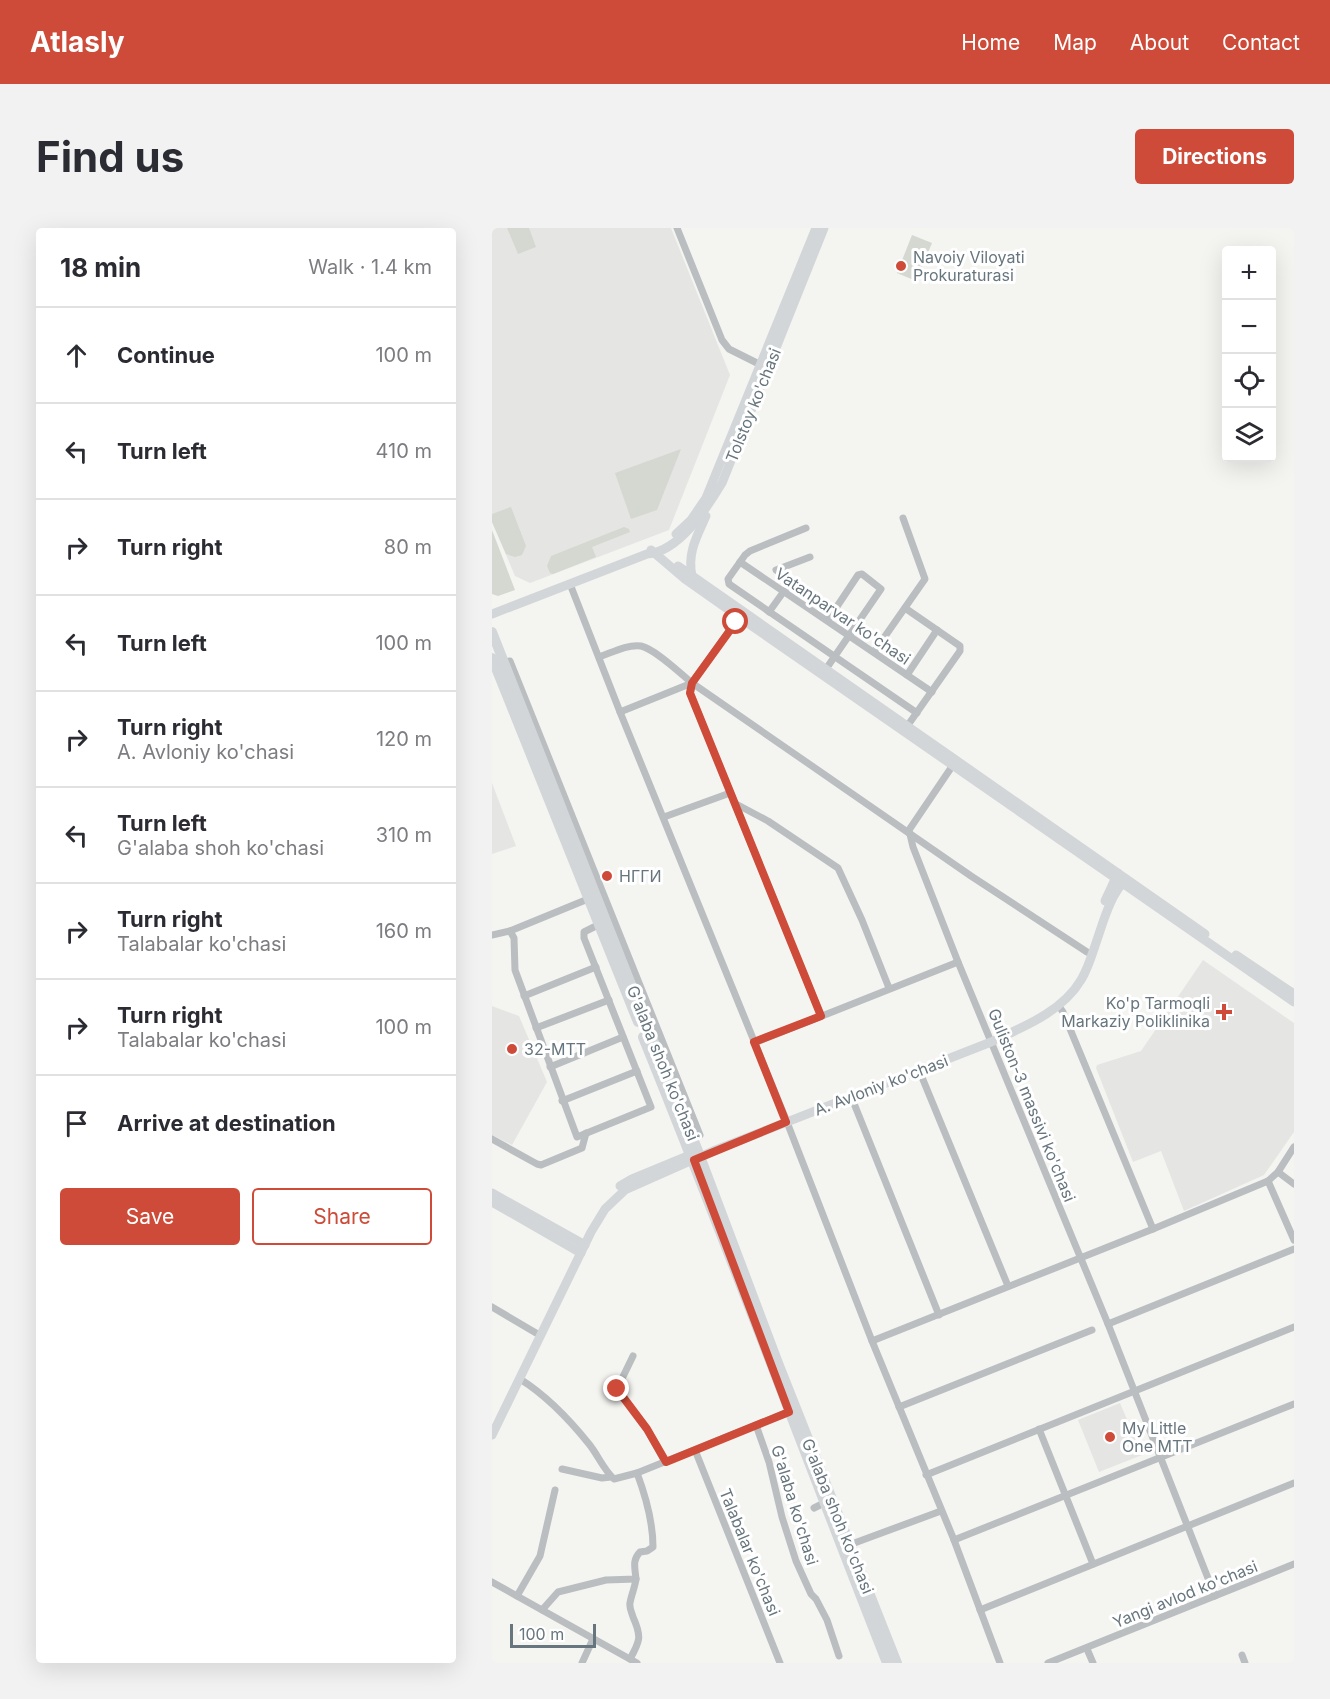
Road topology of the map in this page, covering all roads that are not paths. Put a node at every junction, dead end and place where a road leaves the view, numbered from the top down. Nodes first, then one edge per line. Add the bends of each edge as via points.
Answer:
1 (677, 228) edge
2 (816, 228) edge
3 (825, 228) edge
4 (759, 364) junction
5 (708, 506) junction
6 (903, 518) dead end
7 (806, 528) dead end
8 (653, 551) junction
9 (810, 557) dead end
10 (740, 562) junction
11 (692, 576) junction
12 (792, 580) junction
13 (570, 584) junction
14 (783, 591) junction
15 (905, 608) junction
16 (835, 610) junction
17 (769, 612) junction
18 (492, 614) edge
19 (739, 617) junction
20 (828, 620) junction
21 (937, 630) junction
22 (492, 632) edge
23 (849, 635) junction
24 (874, 652) junction
25 (835, 656) junction
26 (492, 657) edge
27 (599, 657) junction
28 (823, 670) junction
29 (907, 675) junction
30 (692, 683) junction
31 (932, 692) junction
32 (620, 712) junction
33 (917, 713) junction
34 (908, 725) junction
35 (953, 765) junction
36 (730, 793) junction
37 (736, 804) junction
38 (664, 817) junction
39 (909, 831) junction
40 (1120, 879) junction
41 (588, 899) junction
42 (598, 925) junction
43 (510, 931) junction
44 (492, 935) edge
45 (1087, 952) junction
46 (958, 962) junction
47 (596, 967) junction
48 (889, 988) junction
49 (1294, 994) edge
50 (524, 996) junction
51 (609, 1000) junction
52 (1294, 1002) edge
53 (1058, 1005) junction
54 (821, 1016) junction
55 (536, 1028) junction
56 (623, 1037) junction
57 (990, 1039) junction
58 (754, 1042) junction
59 (550, 1067) junction
60 (919, 1070) junction
61 (637, 1071) junction
62 (851, 1096) junction
63 (562, 1101) junction
64 (685, 1106) junction
65 (786, 1119) junction
66 (586, 1133) junction
67 (700, 1135) dead end
68 (492, 1139) edge
69 (1294, 1147) edge
70 (696, 1155) junction
71 (1278, 1172) junction
72 (1268, 1181) junction
73 (1294, 1184) edge
74 (492, 1193) edge
75 (492, 1202) edge
76 (1154, 1229) junction
77 (1294, 1240) edge
78 (581, 1248) junction
79 (1294, 1249) edge
80 (1080, 1258) junction
81 (1008, 1286) junction
82 (492, 1307) edge
83 (939, 1315) junction
84 (1108, 1324) junction
85 (1294, 1327) edge
86 (1092, 1330) dead end
87 (536, 1333) junction
88 (872, 1341) junction
89 (633, 1356) dead end
90 (520, 1379) junction
91 (1134, 1390) junction
92 (1294, 1404) edge
93 (899, 1407) junction
94 (789, 1412) junction
95 (492, 1422) edge
96 (756, 1425) junction
97 (1039, 1429) junction
98 (492, 1435) edge
99 (695, 1450) junction
100 (1160, 1457) junction
101 (666, 1462) junction
102 (562, 1469) dead end
103 (637, 1473) junction
104 (926, 1475) junction
105 (611, 1476) junction
106 (1294, 1483) edge
107 (555, 1490) dead end
108 (1066, 1496) junction
109 (941, 1511) junction
110 (1187, 1527) junction
111 (954, 1540) junction
112 (849, 1545) junction
113 (1093, 1564) junction
114 (1294, 1564) edge
115 (636, 1579) junction
116 (492, 1582) edge
117 (517, 1596) junction
118 (1215, 1596) junction
119 (542, 1610) junction
120 (980, 1610) junction
121 (593, 1639) junction
122 (1087, 1649) junction
123 (1242, 1655) dead end
124 (839, 1656) dead end
125 (630, 1659) junction
126 (582, 1663) edge
127 (637, 1663) edge
128 (780, 1663) edge
129 (887, 1663) edge
130 (897, 1663) edge
131 (1000, 1663) edge
132 (1048, 1663) edge
133 (1093, 1663) edge
134 (1245, 1663) edge

1 - 4 street, Tolstoy ko'chasi via 722,340 729,349
2 - 4 street, Tolstoy ko'chasi
3 - 5 street, Tolstoy ko'chasi via 722,483
4 - 8 street, Tolstoy ko'chasi via 706,498 691,519
5 - 8 street, Tolstoy ko'chasi via 691,529
5 - 11 street via 691,550
6 - 15 street via 926,579
7 - 10 street via 750,551
8 - 11 street
8 - 13 street, Tolstoy ko'chasi
8 - 19 street
9 - 12 street via 776,570
10 - 14 street, Vatanparvar ko'chasi
10 - 17 street via 728,579 729,584
11 - 28 street
12 - 14 street
12 - 16 street
13 - 18 street, Tolstoy ko'chasi
13 - 27 street
14 - 17 street
14 - 20 street, Vatanparvar ko'chasi
15 - 21 street
15 - 24 street
16 - 20 street
16 - 23 street via 858,575 881,589
17 - 25 street
19 - 28 street
19 - 30 street
20 - 23 street, Vatanparvar ko'chasi
21 - 29 street
21 - 31 street via 960,646 960,651
22 - 64 main road, G'alaba shoh ko'chasi
23 - 24 street, Vatanparvar ko'chasi
23 - 25 street
24 - 29 street, Vatanparvar ko'chasi
25 - 28 street
25 - 33 street
26 - 41 main road, G'alaba shoh ko'chasi
27 - 30 street via 642,646
27 - 32 street
28 - 34 street
28 - 35 street
29 - 31 street, Vatanparvar ko'chasi
30 - 32 street
30 - 36 street via 690,693
30 - 39 street
31 - 33 street
32 - 38 street
33 - 34 street
34 - 40 street
35 - 39 street
35 - 40 street
36 - 37 street
36 - 38 street
37 - 48 street via 838,868
37 - 54 street
38 - 58 street
39 - 45 street
39 - 46 street, Guliston-3 massivi ko'chasi
40 - 45 street, A. Avloniy ko'chasi via 1097,920
40 - 49 street
40 - 52 street
40 - 53 street, A. Avloniy ko'chasi via 1082,980
41 - 42 main road, G'alaba shoh ko'chasi
41 - 43 street
42 - 47 street via 584,932
42 - 70 main road, G'alaba shoh ko'chasi
43 - 44 street
43 - 50 street via 514,938 515,970
45 - 57 street, A. Avloniy ko'chasi via 1073,984 1063,995
46 - 48 street
46 - 57 street, Guliston-3 massivi ko'chasi
47 - 50 street
47 - 51 street
48 - 54 street
50 - 55 street
51 - 55 street
51 - 56 street
53 - 57 street, A. Avloniy ko'chasi via 1020,1028
53 - 76 street
54 - 58 street
55 - 59 street
56 - 59 street
56 - 61 street
57 - 60 street, A. Avloniy ko'chasi
57 - 65 street, A. Avloniy ko'chasi
57 - 80 street, Guliston-3 massivi ko'chasi
58 - 65 street
59 - 63 street
60 - 62 street, A. Avloniy ko'chasi
60 - 81 street
61 - 63 street
61 - 66 street via 651,1107
62 - 65 street, A. Avloniy ko'chasi
62 - 83 street
63 - 66 street via 577,1137
64 - 67 street
64 - 70 main road, G'alaba shoh ko'chasi
65 - 70 street, A. Avloniy ko'chasi
65 - 88 street
66 - 68 street via 582,1148 541,1165
69 - 71 street
70 - 78 street, A. Avloniy ko'chasi via 619,1187 599,1207
70 - 94 main road, G'alaba shoh ko'chasi
70 - 112 main road, G'alaba shoh ko'chasi
71 - 72 street
71 - 73 street
72 - 76 street
72 - 77 street
74 - 78 street
75 - 78 street
76 - 80 street
78 - 87 street, A. Avloniy ko'chasi
78 - 90 street, A. Avloniy ko'chasi
79 - 84 street
80 - 81 street
80 - 84 street, Guliston-3 massivi ko'chasi
81 - 83 street
82 - 87 street
83 - 88 street
84 - 91 street, Guliston-3 massivi ko'chasi
85 - 91 street
86 - 93 street
87 - 95 street, A. Avloniy ko'chasi
88 - 93 street
89 - 101 street via 617,1389
90 - 98 street, A. Avloniy ko'chasi
90 - 105 street via 559,1410
91 - 97 street
91 - 100 street, Guliston-3 massivi ko'chasi
92 - 100 street
93 - 104 street
94 - 96 street
94 - 129 main road, G'alaba shoh ko'chasi via 819,1505
96 - 99 street
96 - 124 street, G'alaba ko'chasi via 796,1561 827,1620
97 - 104 street
97 - 108 street
99 - 101 street
99 - 128 street, Talabalar ko'chasi
100 - 108 street
100 - 110 street, Guliston-3 massivi ko'chasi
101 - 103 street
102 - 105 street via 602,1478
103 - 105 street via 618,1479
103 - 115 street via 650,1513 653,1540 652,1547 636,1556
104 - 109 street
106 - 110 street
107 - 117 street via 540,1556
108 - 111 street
108 - 113 street
109 - 111 street
109 - 112 street
110 - 113 street
110 - 118 street, Guliston-3 massivi ko'chasi
111 - 120 street
112 - 130 main road, G'alaba shoh ko'chasi
113 - 120 street
114 - 118 street, Yangi avlod ko'chasi
115 - 119 street via 606,1580 558,1592
115 - 125 street via 630,1602 640,1632
116 - 117 street
117 - 119 street
118 - 122 street, Yangi avlod ko'chasi
119 - 121 street
120 - 131 street
121 - 125 street
121 - 126 street
122 - 132 street, Yangi avlod ko'chasi
122 - 133 street
123 - 134 street
125 - 127 street

